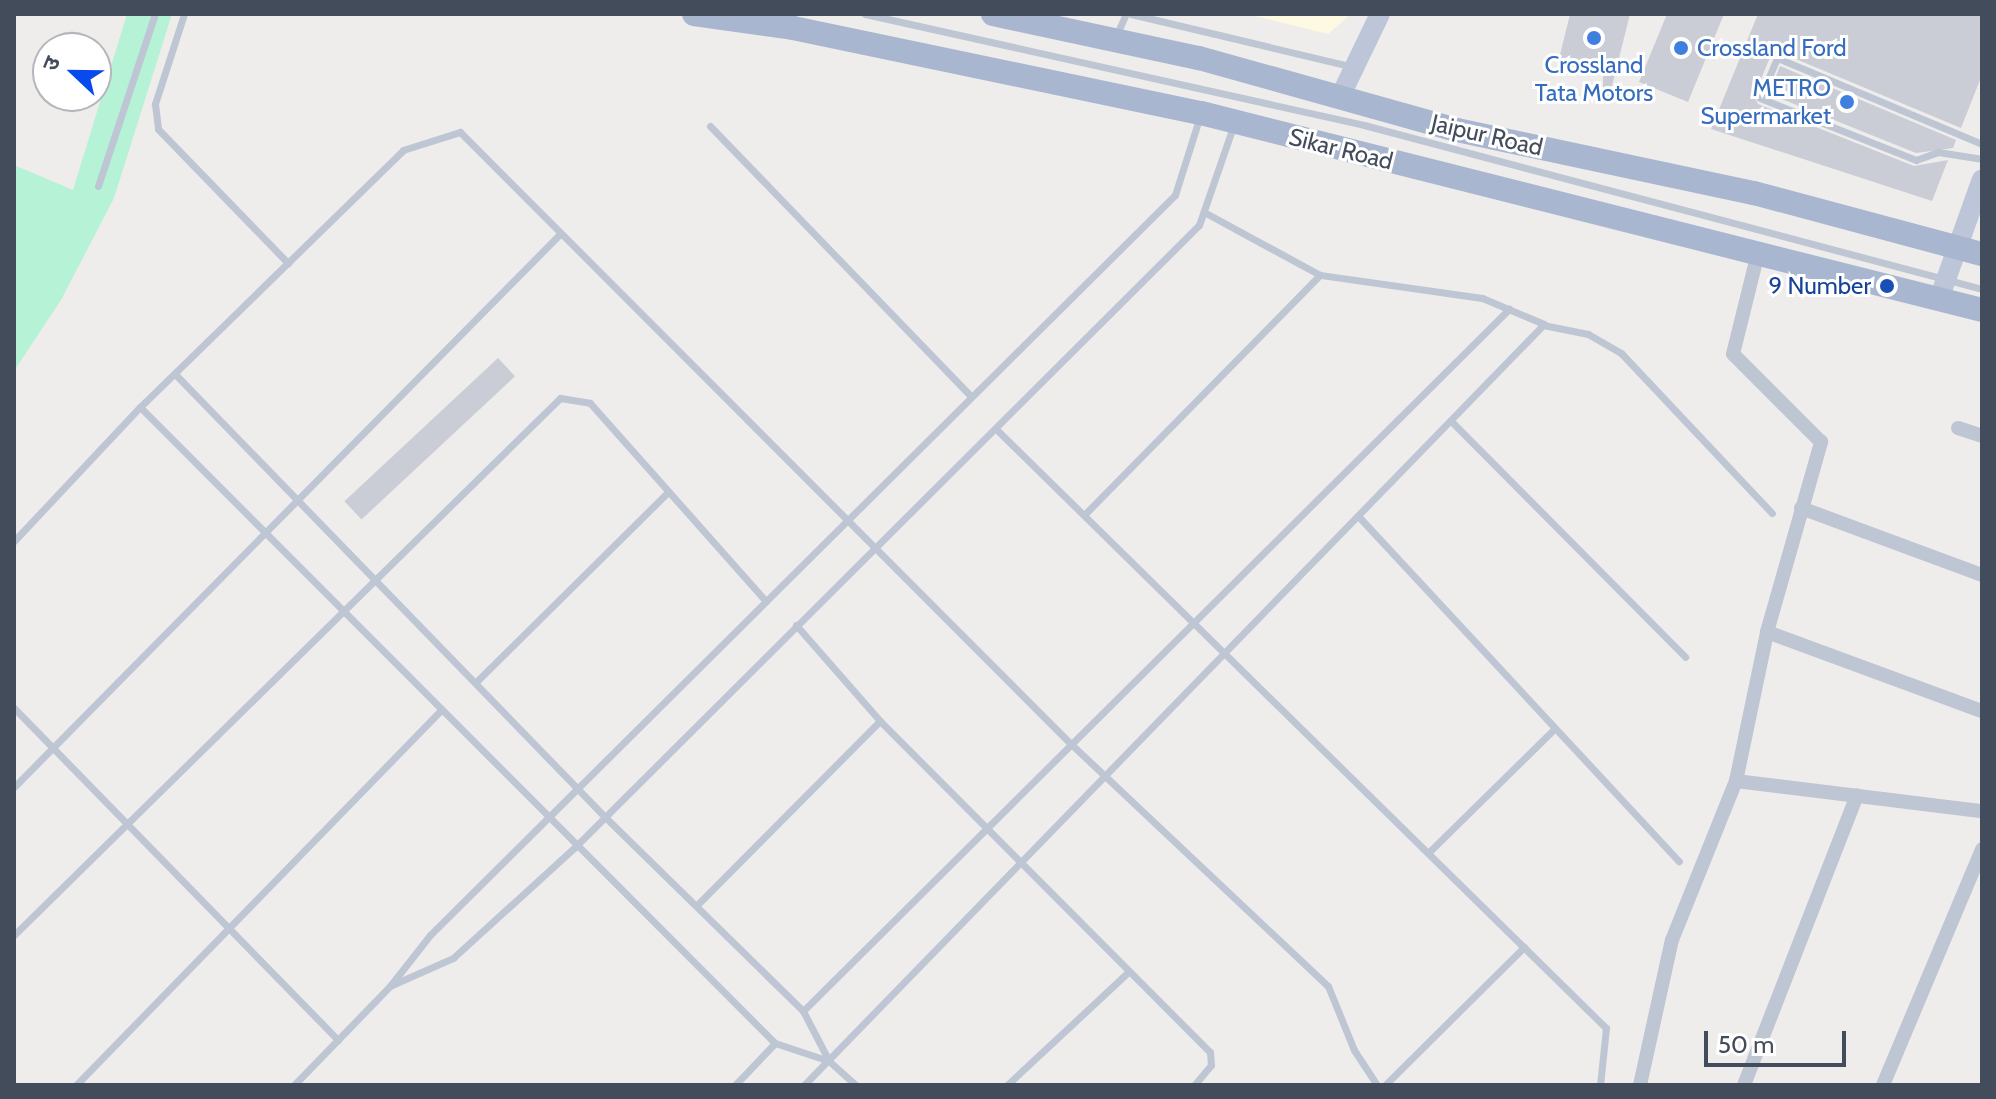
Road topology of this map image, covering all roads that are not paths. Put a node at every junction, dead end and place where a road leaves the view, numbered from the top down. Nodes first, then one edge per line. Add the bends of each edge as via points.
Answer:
1 (155, 14) edge
2 (184, 14) edge
3 (694, 14) edge
4 (865, 14) edge
5 (993, 14) edge
6 (1128, 14) edge
7 (1380, 14) edge
8 (1069, 21) edge
9 (1115, 38) junction
10 (1354, 67) junction
11 (1340, 97) junction
12 (1201, 113) junction
13 (1235, 122) junction
14 (710, 126) dead end
15 (1982, 144) edge
16 (1982, 159) edge
17 (1982, 179) edge
18 (98, 186) dead end
19 (1204, 212) junction
20 (559, 235) junction
21 (1955, 247) junction
22 (1758, 253) junction
23 (1982, 254) edge
24 (288, 263) junction
25 (1320, 275) junction
26 (1942, 289) junction
27 (1982, 289) edge
28 (1509, 309) junction
29 (1982, 310) edge
30 (1543, 325) junction
31 (175, 374) junction
32 (971, 396) junction
33 (140, 407) junction
34 (1452, 422) junction
35 (1958, 428) dead end
36 (996, 429) junction
37 (1982, 436) edge
38 (667, 493) junction
39 (300, 502) junction
40 (1801, 508) junction
41 (1772, 513) dead end
42 (1085, 514) junction
43 (1359, 517) junction
44 (848, 518) junction
45 (263, 531) junction
46 (14, 541) edge
47 (876, 546) junction
48 (377, 575) junction
49 (1982, 575) edge
50 (766, 601) junction
51 (343, 612) junction
52 (1193, 623) junction
53 (796, 625) junction
54 (1767, 632) junction
55 (1225, 653) junction
56 (1685, 657) dead end
57 (476, 682) junction
58 (14, 708) edge
59 (441, 710) junction
60 (1982, 711) edge
61 (880, 721) junction
62 (1554, 729) junction
63 (1071, 744) junction
64 (52, 748) junction
65 (1104, 776) junction
66 (1736, 781) junction
67 (14, 787) edge
68 (580, 791) junction
69 (1857, 795) junction
70 (1982, 811) edge
71 (605, 817) junction
72 (549, 822) junction
73 (127, 824) junction
74 (989, 826) junction
75 (574, 848) junction
76 (1982, 849) edge
77 (1429, 852) junction
78 (1021, 859) junction
79 (1679, 861) dead end
80 (698, 904) junction
81 (229, 928) junction
82 (14, 935) edge
83 (1524, 947) junction
84 (1127, 973) junction
85 (390, 986) junction
86 (803, 1011) junction
87 (338, 1040) junction
88 (775, 1043) junction
89 (829, 1061) junction
90 (76, 1085) edge
91 (294, 1085) edge
92 (735, 1085) edge
93 (804, 1085) edge
94 (856, 1085) edge
95 (1007, 1085) edge
96 (1194, 1085) edge
97 (1377, 1085) edge
98 (1385, 1085) edge
99 (1600, 1085) edge
100 (1640, 1085) edge
101 (1744, 1085) edge
102 (1883, 1085) edge

1 - 18 lane
2 - 24 lane via 155,104 158,129
3 - 12 main road, Sikar Road via 793,28
4 - 26 lane via 1364,125
5 - 8 main road, Jaipur Road
6 - 9 lane
6 - 10 lane
7 - 10 street
8 - 9 main road, Jaipur Road
9 - 11 main road, Jaipur Road
10 - 11 street
11 - 21 main road, Jaipur Road
12 - 13 main road, Sikar Road
12 - 32 lane via 1175,195
13 - 19 lane
13 - 22 main road, Sikar Road
14 - 32 lane
15 - 16 lane via 1777,58 1760,98 1916,160 1938,152
17 - 21 street
19 - 25 lane
19 - 36 lane
20 - 24 lane via 460,132 403,150
20 - 39 lane
20 - 44 lane
21 - 23 main road, Jaipur Road
21 - 26 street
22 - 26 main road, Sikar Road
22 - 40 street via 1733,354 1821,442
24 - 31 lane
25 - 28 lane via 1482,298
25 - 42 lane
26 - 27 lane
26 - 29 main road, Sikar Road
28 - 30 lane
28 - 52 lane
30 - 34 lane
30 - 41 lane via 1588,334 1621,353
31 - 33 lane
31 - 39 lane
32 - 44 lane
33 - 45 lane
33 - 46 lane
34 - 43 lane
34 - 56 lane
35 - 37 street
36 - 42 lane
36 - 47 lane
38 - 48 lane via 590,403 560,398
38 - 50 lane
38 - 57 lane
39 - 45 lane
39 - 48 lane
40 - 49 street
40 - 54 street
42 - 52 lane
43 - 55 lane
43 - 62 lane
44 - 47 lane
44 - 50 lane
45 - 51 lane
45 - 64 lane
47 - 53 lane
47 - 63 lane
48 - 51 lane
48 - 57 lane
50 - 68 lane
51 - 59 lane
51 - 73 lane
52 - 55 lane
52 - 63 lane
53 - 61 lane
53 - 71 lane
54 - 60 street
54 - 66 street
55 - 65 lane
55 - 77 lane
57 - 68 lane
58 - 64 lane
59 - 72 lane
59 - 81 lane
61 - 74 lane
61 - 80 lane
62 - 77 lane
62 - 79 lane
63 - 65 lane
63 - 74 lane
64 - 67 lane
64 - 73 lane
65 - 78 lane
65 - 97 lane via 1328,986 1354,1050
66 - 69 street
66 - 100 street via 1672,940
68 - 71 lane
68 - 72 lane
69 - 70 street
69 - 101 street
71 - 75 lane
71 - 80 lane
72 - 75 lane
72 - 85 lane via 430,935
73 - 81 lane
73 - 82 lane
74 - 78 lane
74 - 86 lane
75 - 85 lane via 453,958
75 - 88 lane
76 - 102 street
77 - 83 lane
78 - 84 lane
78 - 89 lane
80 - 86 lane
81 - 87 lane
81 - 90 lane
83 - 98 lane
83 - 99 lane via 1606,1028
84 - 95 lane
84 - 96 lane via 1210,1052 1211,1065
85 - 87 lane
86 - 89 lane
87 - 91 lane
88 - 89 lane
88 - 92 lane
89 - 93 lane
89 - 94 lane

